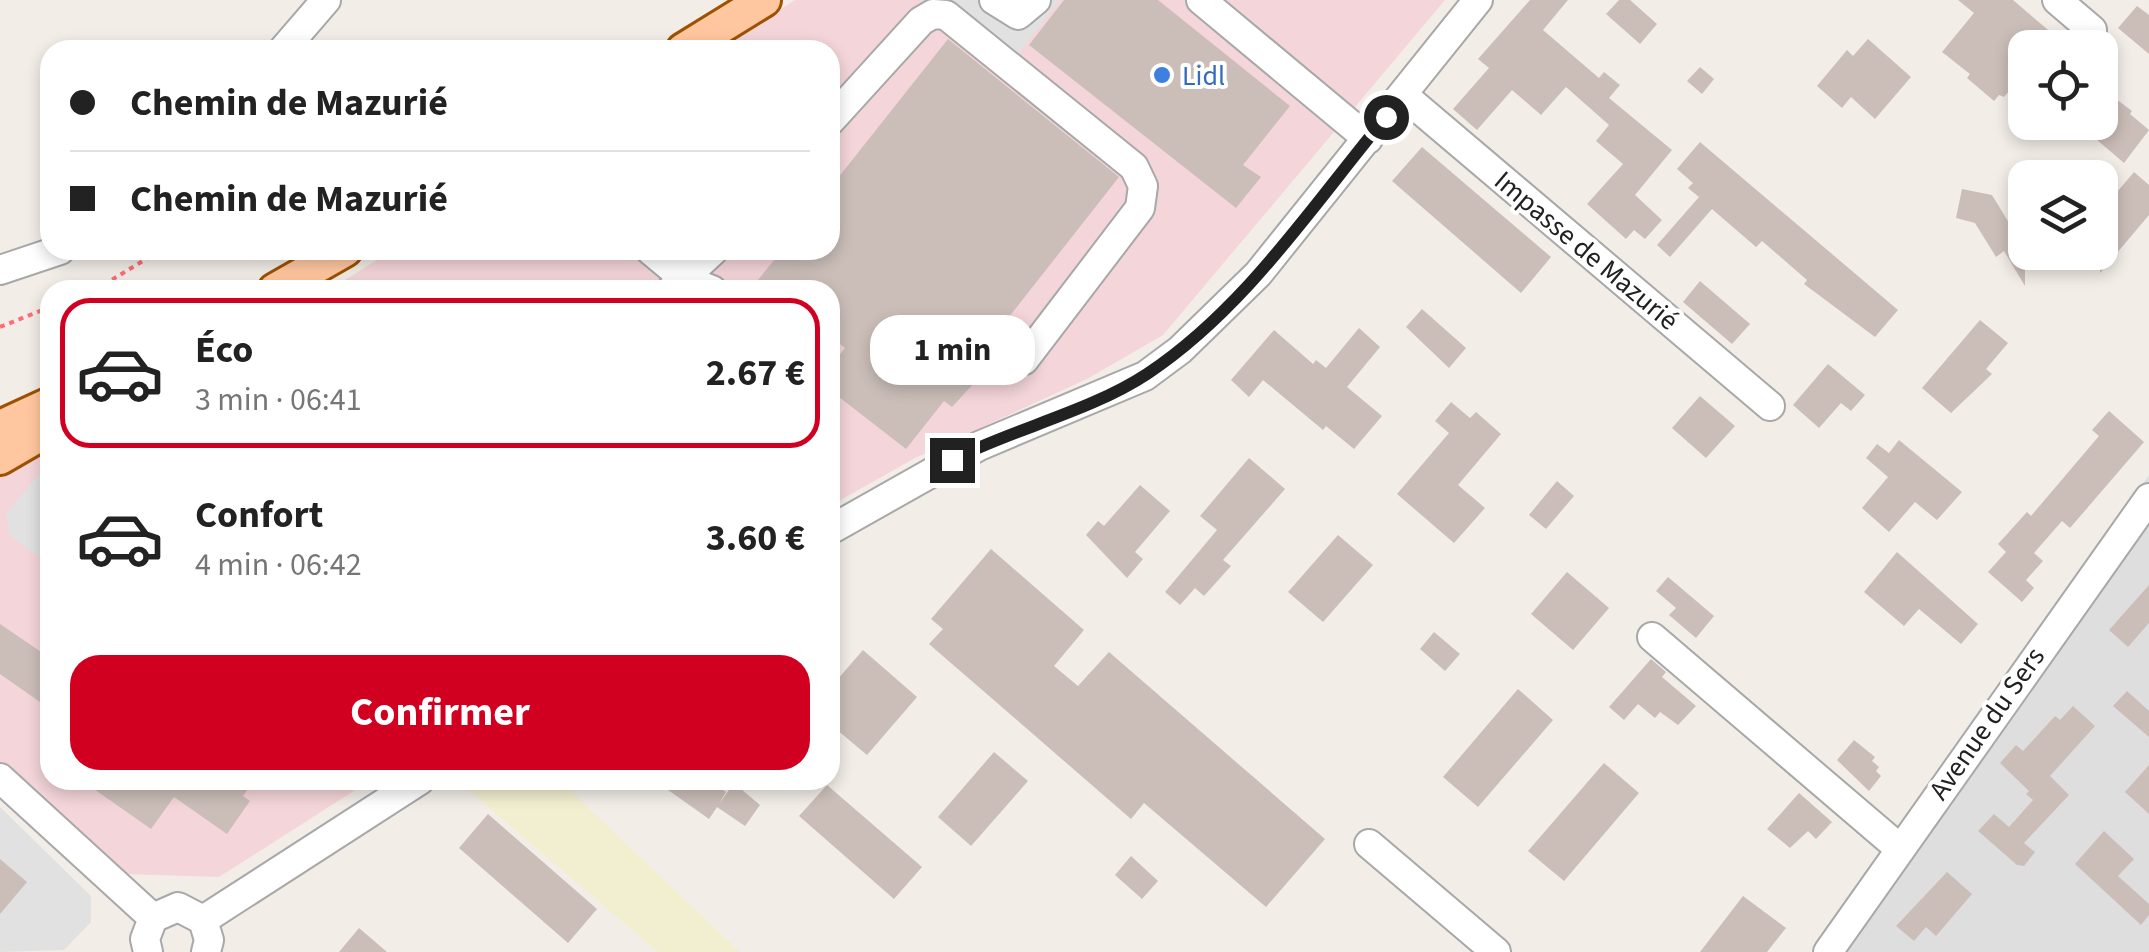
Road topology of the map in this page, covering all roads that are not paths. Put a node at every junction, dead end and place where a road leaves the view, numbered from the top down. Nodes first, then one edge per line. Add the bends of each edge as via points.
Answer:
1 (326, 0) edge
2 (764, 0) edge
3 (994, 0) edge
4 (1036, 0) edge
5 (1478, 0) edge
6 (2057, 0) edge
7 (1210, 2) edge
8 (2092, 30) dead end
9 (291, 40) edge
10 (699, 40) edge
11 (1404, 95) junction
12 (840, 111) edge
13 (1368, 138) junction
14 (40, 257) edge
15 (328, 260) edge
16 (671, 260) edge
17 (0, 270) edge
18 (698, 273) edge
19 (292, 280) edge
20 (1024, 360) dead end
21 (1770, 406) dead end
22 (40, 409) edge
23 (0, 427) edge
24 (40, 435) edge
25 (0, 458) edge
26 (2149, 498) edge
27 (840, 524) edge
28 (1652, 636) dead end
29 (0, 778) edge
30 (404, 790) edge
31 (1369, 844) dead end
32 (1900, 848) junction
33 (153, 918) junction
34 (202, 920) junction
35 (144, 951) edge
36 (206, 952) edge
37 (1496, 952) edge
38 (1828, 952) edge

1 - 9 street
2 - 10 main road
3 - 4 street via 1018,16
5 - 11 street
6 - 8 street
7 - 13 street
11 - 13 street
11 - 21 street, Impasse de Mazurié
12 - 20 street via 921,21 946,14 1134,167 1142,186 1140,208
13 - 27 street via 1258,274 1145,376 979,446
14 - 17 street
15 - 19 main road
16 - 18 street
22 - 23 main road
24 - 25 main road
26 - 32 street, Avenue du Sers
28 - 32 street
29 - 33 street
30 - 34 street
31 - 37 street
32 - 38 street, Avenue du Sers
33 - 34 street via 178,907
33 - 35 street
34 - 36 street

